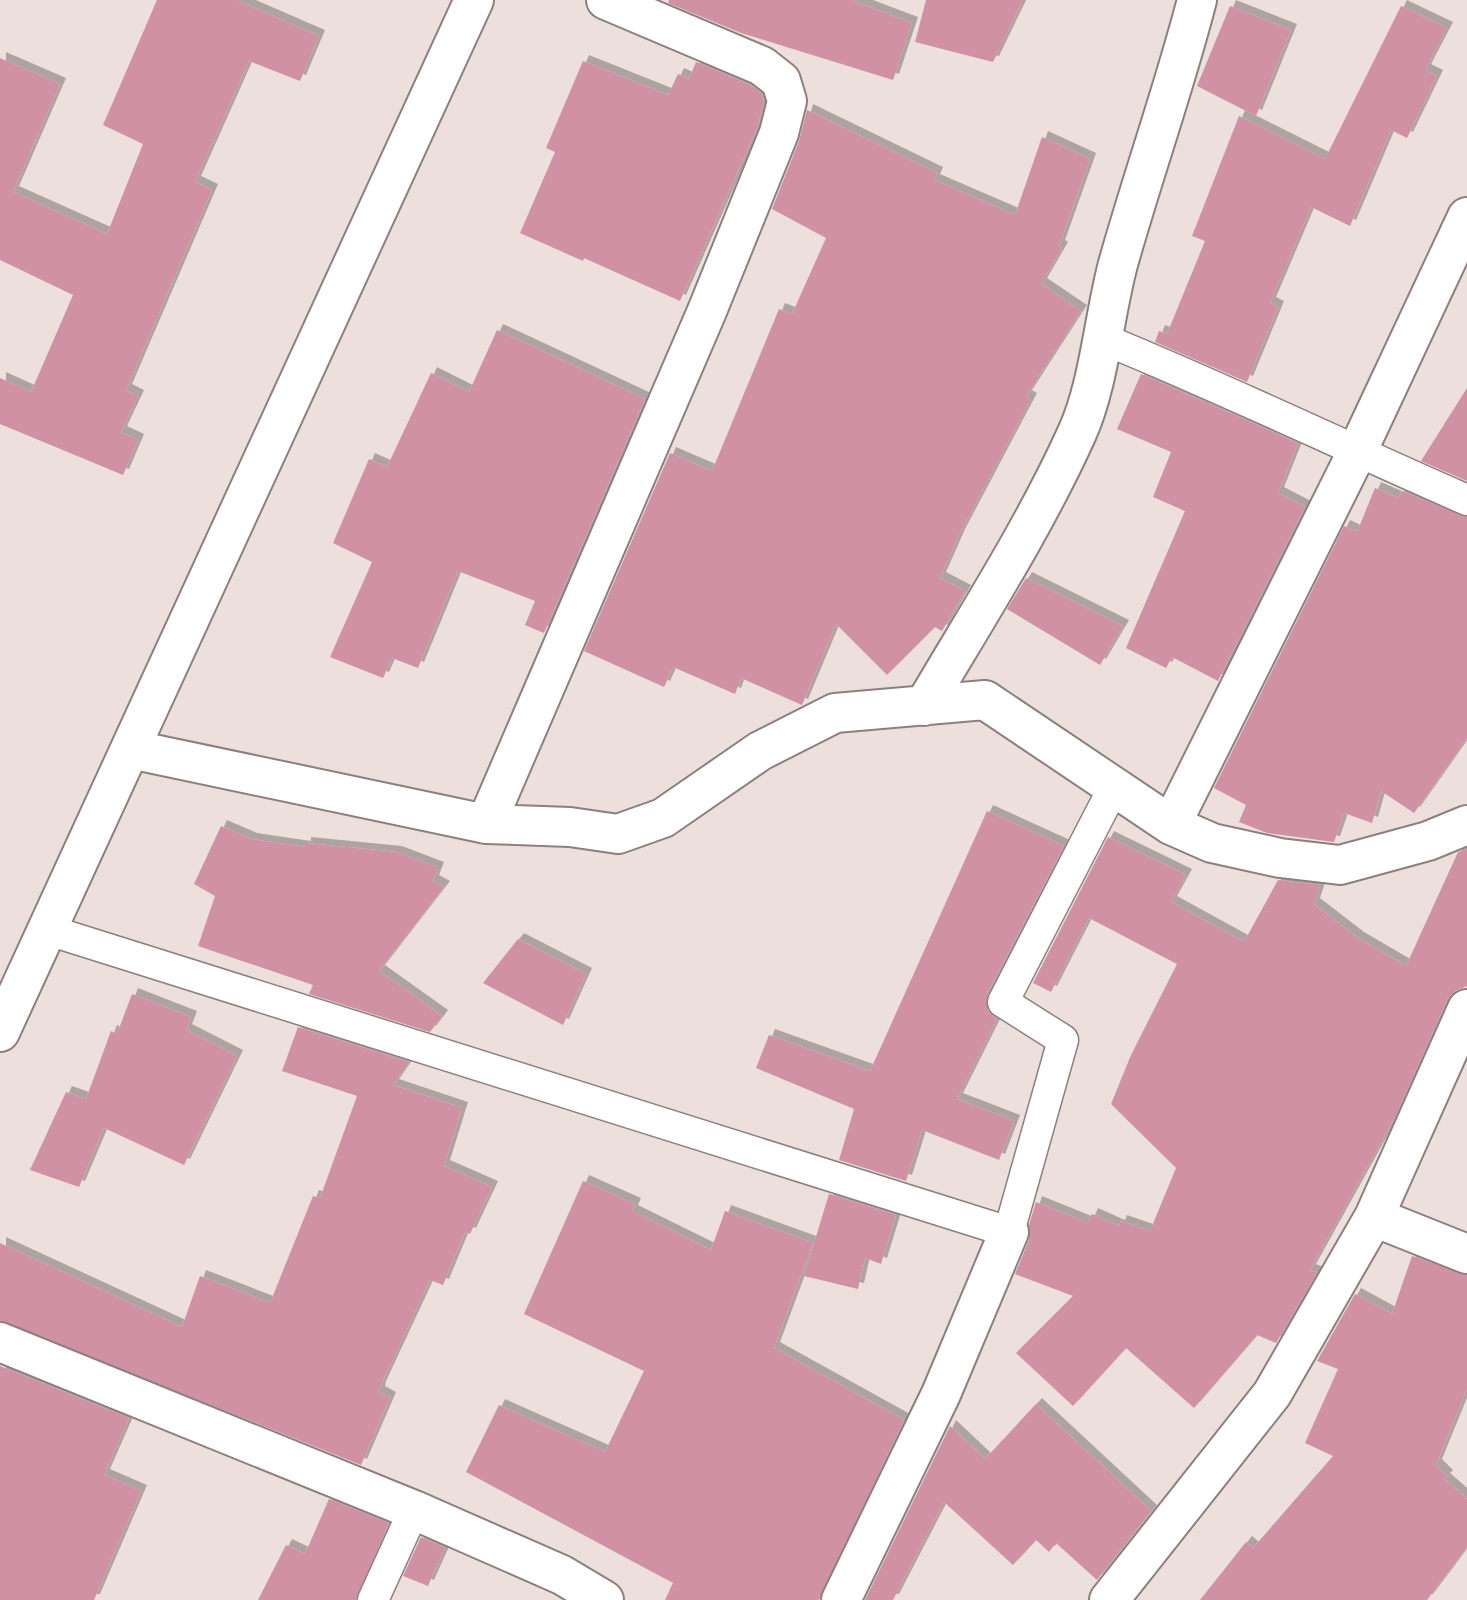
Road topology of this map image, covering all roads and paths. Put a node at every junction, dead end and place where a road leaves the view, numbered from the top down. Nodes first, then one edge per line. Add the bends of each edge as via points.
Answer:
1 (474, 0) edge
2 (606, 0) edge
3 (1197, 0) edge
4 (1467, 217) edge
5 (1103, 339) junction
6 (1357, 452) junction
7 (1467, 500) edge
8 (924, 706) junction
9 (130, 749) junction
10 (1114, 787) junction
11 (486, 824) junction
12 (1171, 825) junction
13 (1467, 825) edge
14 (48, 930) junction
15 (1467, 1009) edge
16 (3, 1016) edge
17 (1374, 1217) junction
18 (1009, 1232) junction
19 (1467, 1254) edge
20 (0, 1342) edge
21 (414, 1510) junction
22 (373, 1600) edge
23 (604, 1600) edge
24 (841, 1600) edge
25 (1109, 1600) edge

1 - 9 street
2 - 11 street via 762,66 781,81 787,101 779,133 707,311
3 - 5 street via 1118,265
4 - 6 street
5 - 6 lane via 1221,387
5 - 8 street via 1078,430 1024,538
6 - 7 lane
6 - 12 street
8 - 10 street via 985,699
8 - 11 street via 835,713 760,751 663,818 618,834
9 - 11 street
9 - 14 street
10 - 12 street
10 - 18 lane via 1003,1002 1063,1040
12 - 13 street via 1212,843 1340,865 1428,841
14 - 16 street
14 - 18 lane
15 - 17 street
17 - 19 street
17 - 25 street via 1272,1394
18 - 24 street via 941,1394
20 - 21 street
21 - 22 lane
21 - 23 street via 562,1575

